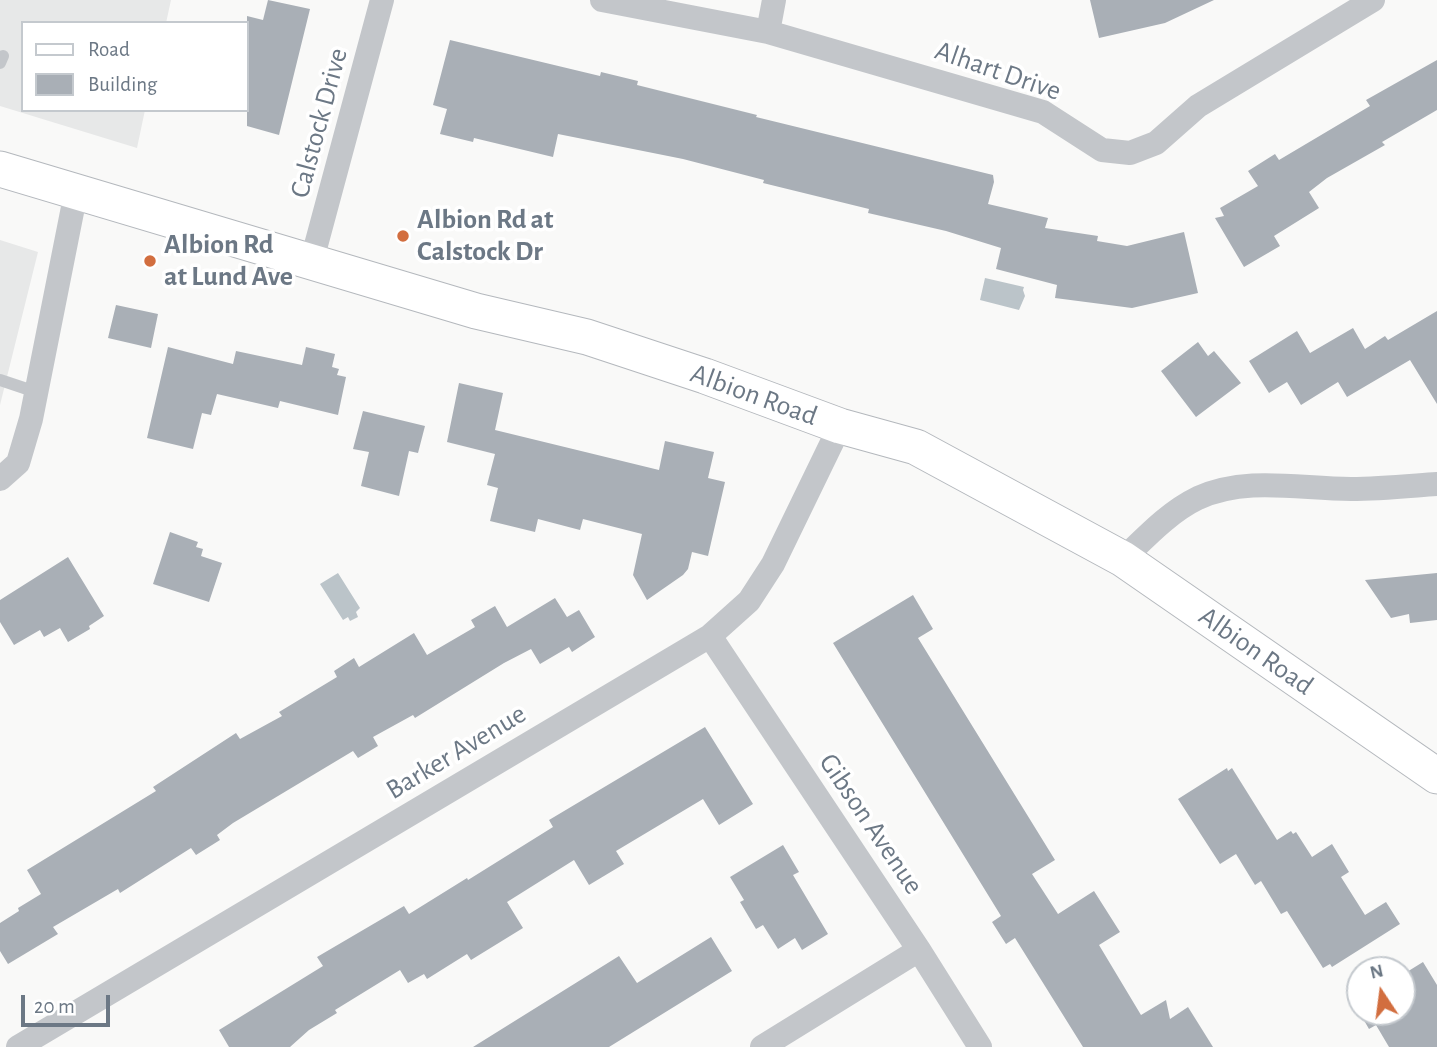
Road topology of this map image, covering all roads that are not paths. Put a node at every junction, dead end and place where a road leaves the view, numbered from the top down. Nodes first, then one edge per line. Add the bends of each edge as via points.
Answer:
1 (382, 0) edge
2 (602, 0) edge
3 (774, 0) edge
4 (1373, 0) edge
5 (768, 32) junction
6 (0, 169) edge
7 (76, 192) junction
8 (312, 260) junction
9 (0, 380) edge
10 (36, 392) junction
11 (840, 426) junction
12 (0, 479) edge
13 (1437, 484) edge
14 (1123, 559) junction
15 (710, 636) junction
16 (1437, 776) edge
17 (919, 950) junction
18 (18, 1047) edge
19 (762, 1047) edge
20 (980, 1047) edge

1 - 8 street, Calstock Drive
2 - 5 street, Alhart Drive
3 - 5 street
4 - 5 street, Alhart Drive via 1198,106 1156,143 1130,153 1102,150 1043,111
6 - 7 main road, Albion Road
7 - 8 main road, Albion Road
7 - 10 street
8 - 11 main road, Albion Road via 476,311 587,337
9 - 10 lane
10 - 12 street via 18,463
11 - 14 main road, Albion Road via 916,447
11 - 15 street, Barker Avenue via 772,564 748,601
13 - 14 street via 1352,489 1252,484 1224,490 1181,507
14 - 16 main road, Albion Road
15 - 17 street, Gibson Avenue
15 - 18 street, Barker Avenue
17 - 19 street
17 - 20 street, Gibson Avenue

